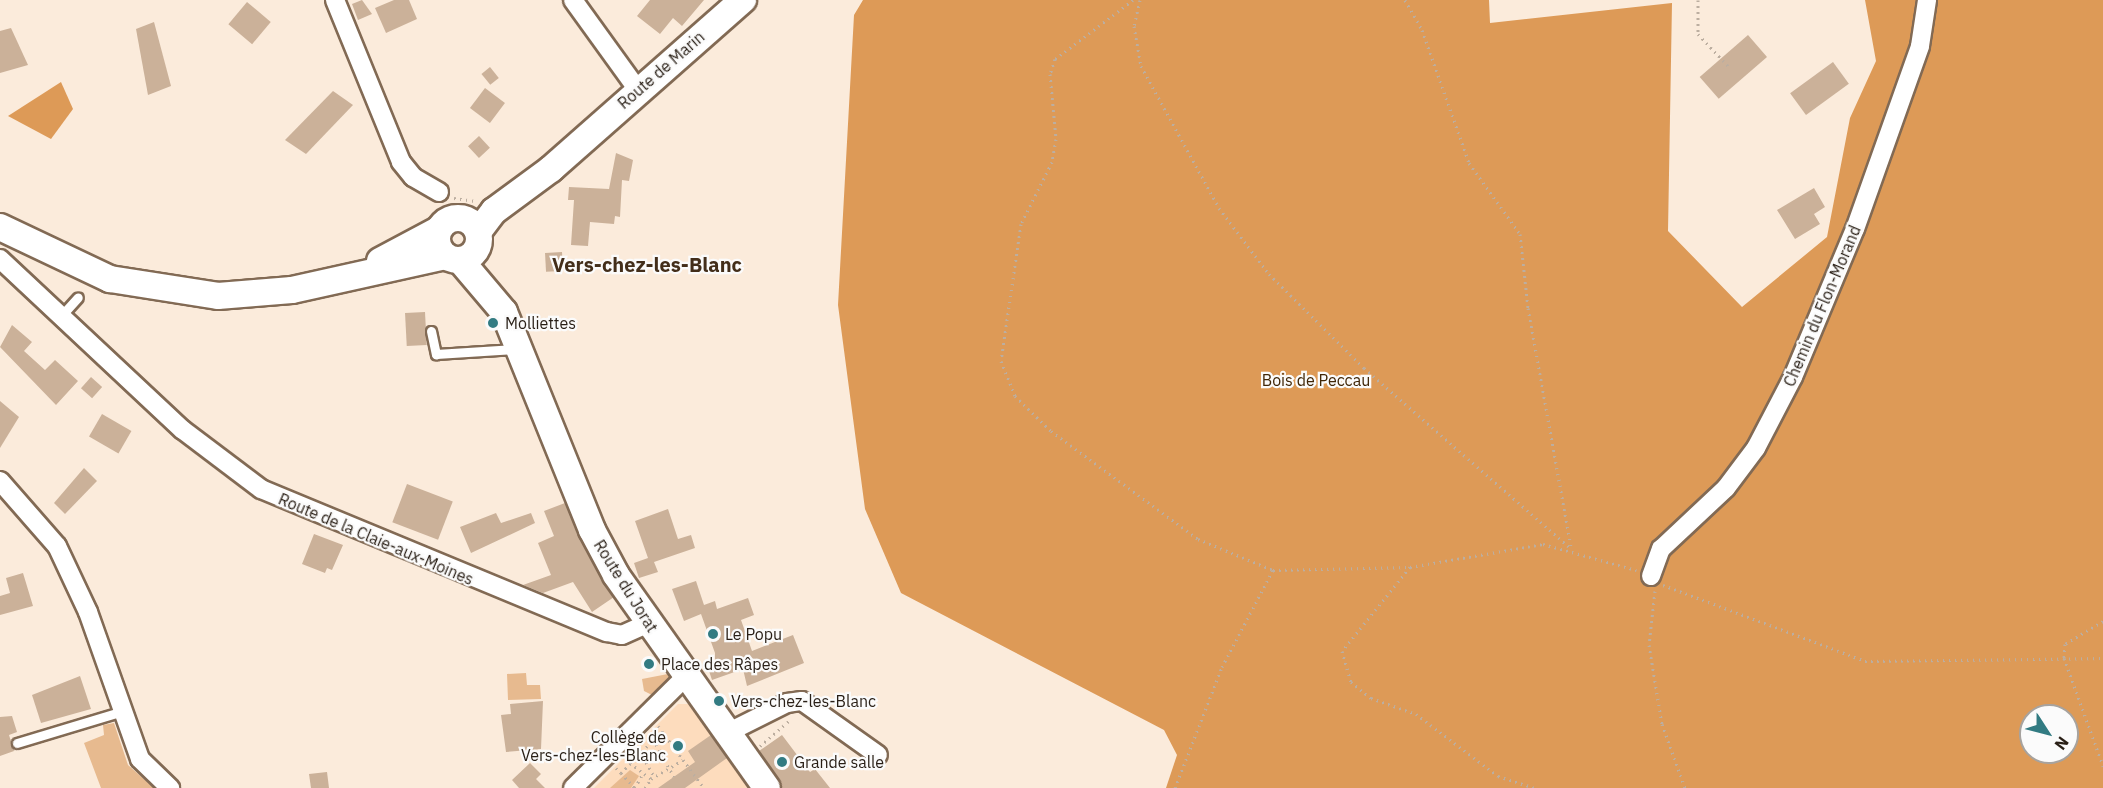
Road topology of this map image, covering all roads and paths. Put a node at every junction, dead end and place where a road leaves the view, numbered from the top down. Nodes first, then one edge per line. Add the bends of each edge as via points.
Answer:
1 (335, 0) edge
2 (573, 0) edge
3 (743, 0) edge
4 (1133, 0) edge
5 (1140, 0) edge
6 (1405, 0) edge
7 (1698, 0) edge
8 (1927, 0) edge
9 (1730, 68) dead end
10 (638, 90) junction
11 (439, 192) joint
12 (484, 196) dead end
13 (0, 227) edge
14 (465, 243) junction
15 (0, 259) edge
16 (356, 274) junction
17 (78, 297) dead end
18 (62, 316) junction
19 (431, 331) dead end
20 (517, 350) junction
21 (0, 481) edge
22 (1572, 549) junction
23 (1410, 567) junction
24 (1274, 570) junction
25 (1653, 579) junction
26 (2103, 621) edge
27 (649, 623) junction
28 (2064, 658) junction
29 (2103, 658) edge
30 (685, 677) junction
31 (120, 712) junction
32 (655, 722) dead end
33 (786, 723) dead end
34 (662, 730) junction
35 (727, 733) junction
36 (653, 739) junction
37 (17, 743) dead end
38 (640, 752) junction
39 (753, 752) dead end
40 (878, 754) dead end
41 (683, 760) junction
42 (630, 763) junction
43 (613, 765) dead end
44 (2103, 766) edge
45 (669, 768) junction
46 (621, 773) junction
47 (643, 773) junction
48 (674, 777) dead end
49 (653, 778) junction
50 (170, 788) edge
51 (573, 788) edge
52 (635, 788) edge
53 (645, 788) edge
54 (704, 788) edge
55 (767, 788) edge
56 (1175, 788) edge
57 (1534, 788) edge
58 (1685, 788) edge

1 - 11 street via 401,162 413,177
2 - 10 street
3 - 10 main road, Route de Marin
4 - 24 path via 1055,59 1050,74 1056,139 1052,162 1021,224 1001,361 1015,396 1051,431 1198,539
5 - 22 path via 1134,26 1141,66 1219,208 1269,274 1364,368
6 - 22 path via 1422,30 1469,163 1520,234 1528,308
7 - 9 path via 1698,34
8 - 25 street, Chemin du Flon-Morand via 1920,46 1855,229 1793,376 1756,447 1726,488 1661,549
10 - 14 main road, Route de Marin
11 - 12 path via 470,204
13 - 16 main road via 75,267 181,293 292,290
14 - 16 main road
14 - 16 main road via 446,221 438,230
14 - 20 main road, Route du Jorat via 495,296
15 - 18 street, Route de la Claie-aux-Moines
17 - 18 lane
18 - 27 street, Route de la Claie-aux-Moines via 183,430 261,489 607,632 622,634
19 - 20 lane via 436,354
20 - 27 main road, Route du Jorat via 592,530
21 - 31 street via 57,546 88,612
22 - 23 path via 1543,544
22 - 25 path
23 - 24 path
23 - 57 path via 1342,651 1351,682 1371,698 1416,714 1498,776
24 - 56 path via 1222,667
25 - 28 path via 1865,662
25 - 58 path via 1649,645 1662,724
26 - 28 path via 2065,644
27 - 30 main road, Route du Jorat
28 - 29 path
28 - 44 path
30 - 35 main road, Route du Jorat
30 - 51 street
31 - 37 lane
31 - 50 street via 140,759
32 - 34 path
33 - 39 path
34 - 36 path
34 - 41 path
35 - 40 street via 787,703 802,701
35 - 55 main road, Route du Jorat
36 - 38 path
36 - 45 path
38 - 42 path
38 - 49 path
41 - 45 path
41 - 54 path
42 - 46 path
42 - 47 path
43 - 46 path
45 - 48 path
45 - 49 path
46 - 52 path
47 - 49 path
47 - 52 path
49 - 53 path

